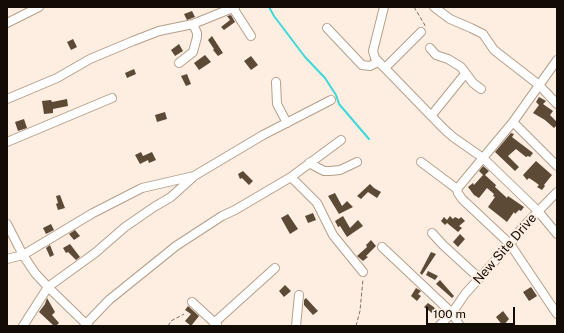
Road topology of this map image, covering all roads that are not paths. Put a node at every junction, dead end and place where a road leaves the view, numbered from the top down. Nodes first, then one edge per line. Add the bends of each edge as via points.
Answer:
1 (39, 7) edge
2 (234, 7) edge
3 (384, 7) edge
4 (434, 7) edge
5 (7, 23) edge
6 (193, 24) junction
7 (327, 28) dead end
8 (421, 32) road end
9 (251, 36) dead end
10 (430, 48) dead end
11 (557, 60) edge
12 (378, 62) junction
13 (179, 63) dead end
14 (385, 68) junction
15 (465, 74) junction
16 (276, 82) dead end
17 (539, 85) junction
18 (481, 89) dead end
19 (112, 98) dead end
20 (7, 99) edge
21 (331, 100) dead end
22 (557, 104) edge
23 (431, 116) junction
24 (513, 122) junction
25 (287, 123) junction
26 (341, 140) dead end
27 (7, 142) edge
28 (483, 158) junction
29 (357, 162) dead end
30 (421, 162) dead end
31 (309, 163) junction
32 (557, 166) edge
33 (194, 176) junction
34 (291, 177) junction
35 (457, 189) junction
36 (557, 192) edge
37 (538, 211) junction
38 (7, 224) edge
39 (432, 233) dead end
40 (557, 234) edge
41 (510, 244) junction
42 (382, 247) dead end
43 (24, 255) junction
44 (7, 259) edge
45 (275, 268) dead end
46 (363, 272) road end
47 (479, 278) junction
48 (48, 287) junction
49 (299, 295) dead end
50 (192, 302) dead end
51 (452, 313) junction
52 (557, 314) edge
53 (216, 324) edge
54 (87, 325) edge
55 (23, 326) edge
56 (296, 326) edge
57 (440, 326) edge
58 (460, 326) edge

1 - 5 street
2 - 6 street
2 - 9 street
3 - 12 street via 373,55
4 - 17 street via 450,20 482,34 494,50
6 - 13 street via 197,33 193,52
6 - 20 street via 159,31 133,41
7 - 12 street via 362,65 370,66
8 - 14 street
10 - 15 street via 436,55 461,67
11 - 17 street
12 - 14 street
14 - 23 street
15 - 18 street
15 - 23 street
16 - 25 street via 277,104
17 - 22 street
17 - 24 street
19 - 27 street
21 - 25 street
23 - 28 street via 453,137
24 - 28 street
24 - 32 street
25 - 33 street
26 - 31 street
28 - 35 street
28 - 37 street
29 - 31 street via 340,170 330,171 324,171
30 - 35 street
31 - 34 street
33 - 43 street via 142,188 93,213
33 - 48 street via 171,197 125,227 95,253
34 - 46 street via 317,203 333,235
34 - 54 street via 222,216 176,246 109,300
35 - 41 street via 462,199
36 - 37 street, New Site Drive
37 - 40 street
37 - 41 street, New Site Drive
38 - 43 street
39 - 47 street
41 - 47 street, New Site Drive
41 - 52 street
42 - 51 street
43 - 44 street
43 - 48 street
45 - 53 street
47 - 51 street, New Site Drive
48 - 54 street
48 - 55 street
49 - 56 street
50 - 53 street
51 - 57 street, New Site Drive
51 - 58 street

